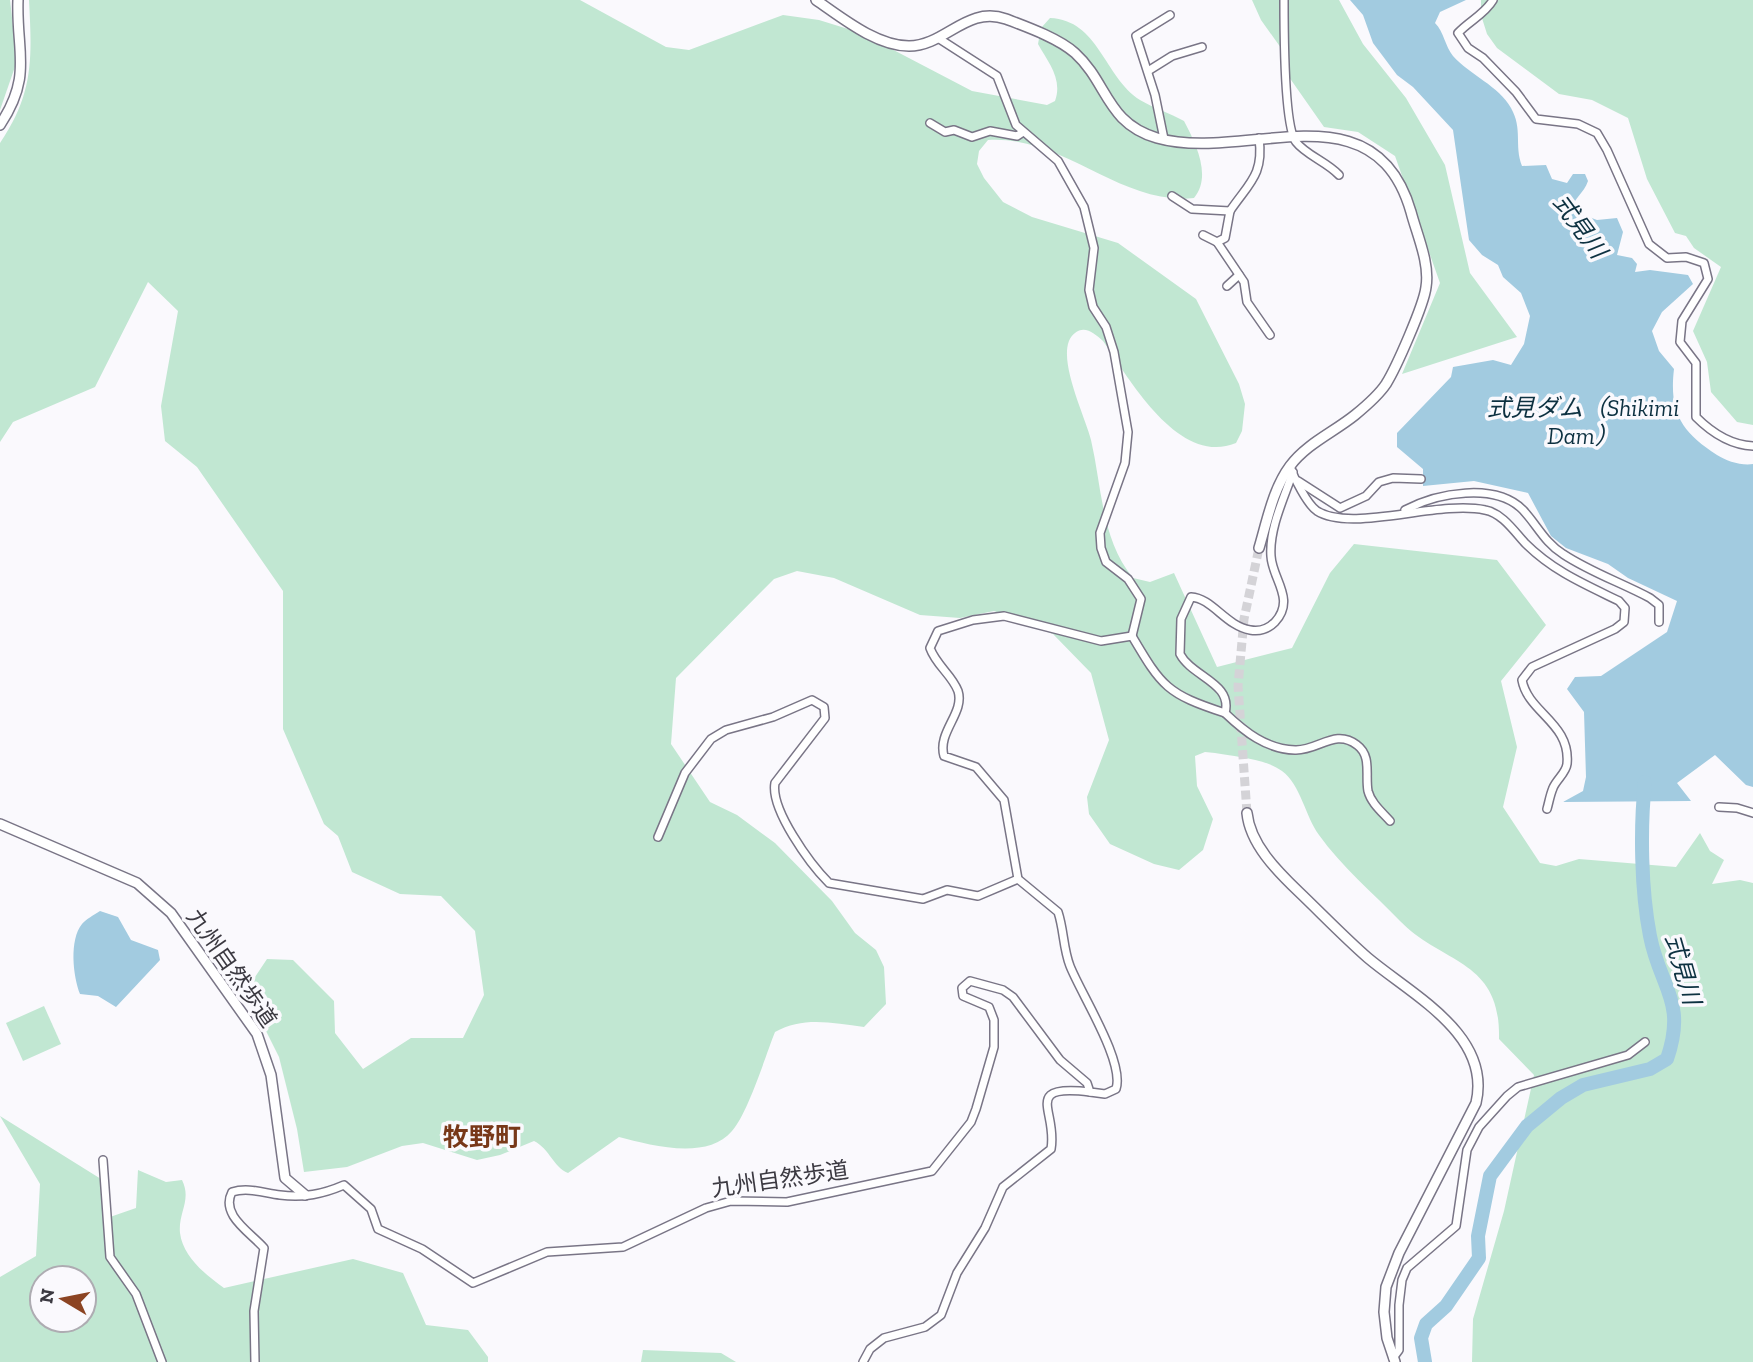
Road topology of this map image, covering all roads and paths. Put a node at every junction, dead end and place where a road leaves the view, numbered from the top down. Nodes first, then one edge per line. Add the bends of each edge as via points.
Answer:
1 (18, 0) edge
2 (816, 0) edge
3 (1284, 0) edge
4 (1493, 0) edge
5 (1170, 15) dead end
6 (938, 38) junction
7 (1202, 47) dead end
8 (1148, 71) junction
9 (930, 123) dead end
10 (0, 125) edge
11 (1023, 132) junction
12 (1292, 136) junction
13 (1259, 138) junction
14 (1164, 139) junction
15 (1339, 175) dead end
16 (1172, 196) dead end
17 (1230, 211) junction
18 (1203, 235) dead end
19 (1217, 242) junction
20 (1240, 275) junction
21 (1227, 286) dead end
22 (1270, 335) dead end
23 (1753, 446) edge
24 (1291, 469) junction
25 (1421, 479) dead end
26 (1298, 481) junction
27 (1402, 512) junction
28 (1259, 548) tunnel mouth
29 (1659, 622) dead end
30 (1132, 636) junction
31 (1225, 713) junction
32 (1719, 807) dead end
33 (1547, 809) dead end
34 (1247, 813) tunnel mouth
35 (1753, 813) edge
36 (1390, 821) dead end
37 (0, 824) edge
38 (658, 837) dead end
39 (1018, 879) junction
40 (1645, 1042) dead end
41 (1090, 1092) junction
42 (103, 1160) dead end
43 (305, 1195) junction
44 (1394, 1360) edge
45 (162, 1362) edge
46 (255, 1362) edge
47 (863, 1362) edge

1 - 10 street via 21,74
2 - 6 street via 888,42 910,46
3 - 12 street
4 - 23 street via 1458,33 1468,48 1483,58 1536,119 1578,124 1597,133 1649,244 1667,258 1686,257 1704,263 1708,279 1682,321 1679,342 1696,363 1696,416 1737,446
5 - 8 street via 1136,36
6 - 11 street via 997,76 1013,119
6 - 14 street via 979,17 996,16 1016,24 1074,52 1119,116 1145,134
7 - 8 street via 1171,56
8 - 14 street
9 - 11 street via 967,136 990,131 1017,136
11 - 30 street via 1058,161 1084,207 1091,230 1094,248 1089,290 1114,352 1128,432 1125,463 1100,533 1101,548 1106,562 1128,579 1141,599
12 - 13 street
12 - 15 street
12 - 24 street via 1352,142 1381,159 1405,192 1427,275 1426,289 1387,382 1355,415 1313,444
13 - 14 street
13 - 17 street via 1261,154 1254,181
16 - 17 street via 1192,209
17 - 19 street via 1225,238
18 - 19 street
19 - 20 street
20 - 21 street
20 - 22 street via 1247,302
24 - 26 street
24 - 28 street via 1273,501
24 - 31 street via 1270,556 1284,596 1277,619 1264,630 1253,631 1222,617 1205,600 1191,597 1181,619 1180,654 1225,694
25 - 26 street via 1379,482 1366,496 1340,508
26 - 27 street via 1315,510 1336,519
27 - 29 street via 1438,498 1473,493 1503,497 1523,510 1561,554 1659,605
27 - 33 street via 1459,507 1487,510 1503,518 1556,571 1625,608 1624,622 1615,629 1532,667 1522,680 1528,698 1560,733 1566,752 1567,768 1554,786
30 - 31 street via 1155,676 1172,691
30 - 39 street via 1101,641 1004,616 938,631 933,639 934,660 958,691 941,748 944,756 976,767 1004,800
31 - 36 street via 1258,740 1279,748 1298,750 1332,738 1346,738 1359,746 1367,763 1368,792
32 - 35 street
34 - 44 street via 1266,858 1284,878 1360,951 1442,1015 1474,1064 1479,1085 1476,1103 1386,1287 1384,1312
37 - 43 street, 九州自然歩道 via 137,883 171,913 257,1034 271,1075 285,1178
38 - 39 street via 685,773 711,739 812,700 824,707 825,718 775,783 773,793 788,828 829,883 923,899 947,890 978,896
39 - 41 street via 1058,912 1068,961 1118,1076 1111,1093
40 - 44 street via 1628,1055 1518,1087 1479,1127 1467,1150 1456,1226 1407,1268 1402,1280 1399,1350
41 - 43 street, 九州自然歩道 via 1013,997 970,981 962,988 963,996 989,1007 994,1047 971,1122 939,1164 926,1173 787,1202 731,1200 623,1247 547,1251 473,1283 422,1249 378,1229 372,1209 344,1185 321,1195
41 - 47 street via 1063,1089 1050,1095 1046,1111 1051,1149 1003,1187 957,1273 941,1315 925,1327 884,1338
42 - 45 street via 110,1257 136,1294
43 - 46 street via 242,1189 227,1200 230,1212 264,1248 254,1311

